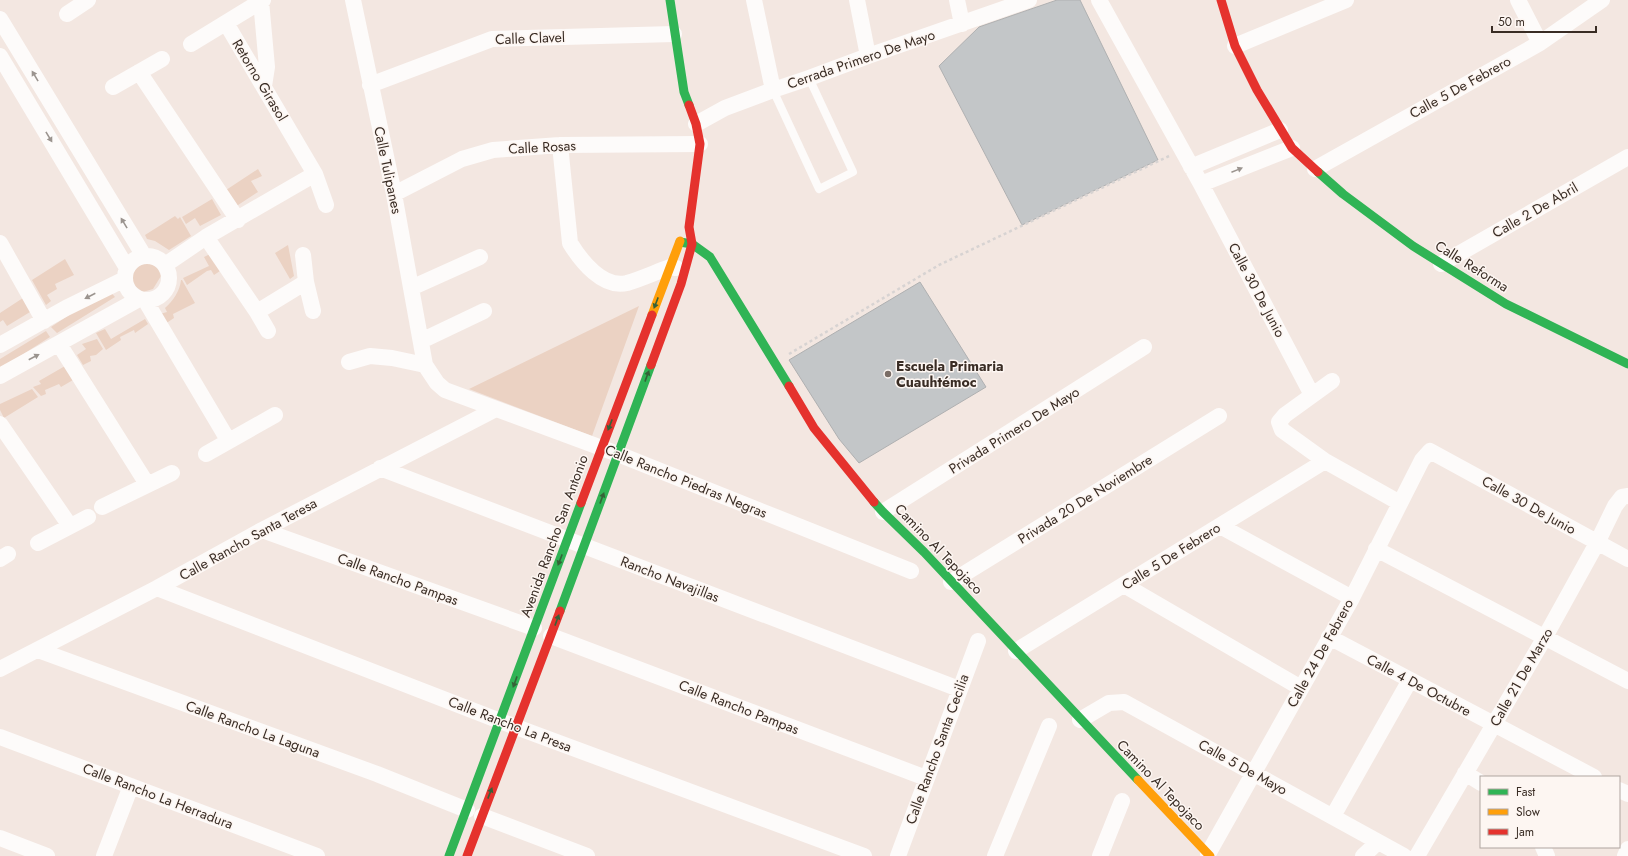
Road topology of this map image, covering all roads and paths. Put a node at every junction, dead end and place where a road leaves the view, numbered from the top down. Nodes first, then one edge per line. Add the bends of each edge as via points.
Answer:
1 (88, 0) edge
2 (353, 0) edge
3 (670, 0) edge
4 (754, 0) edge
5 (857, 0) edge
6 (957, 0) edge
7 (1029, 0) edge
8 (1099, 0) edge
9 (1221, 0) edge
10 (1346, 0) edge
11 (1518, 0) edge
12 (1602, 0) edge
13 (262, 1) edge
14 (67, 14) dead end
15 (0, 19) edge
16 (226, 23) junction
17 (962, 24) junction
18 (674, 34) junction
19 (1540, 43) junction
20 (192, 44) dead end
21 (1235, 46) junction
22 (0, 56) edge
23 (868, 56) junction
24 (162, 60) dead end
25 (139, 72) junction
26 (809, 78) junction
27 (370, 85) junction
28 (113, 86) dead end
29 (264, 86) junction
30 (773, 90) junction
31 (50, 102) junction
32 (34, 112) junction
33 (696, 124) junction
34 (1280, 130) junction
35 (700, 144) junction
36 (560, 145) junction
37 (1292, 148) junction
38 (1182, 151) junction
39 (1628, 158) edge
40 (1191, 167) junction
41 (1315, 169) junction
42 (315, 174) junction
43 (1201, 184) junction
44 (394, 194) junction
45 (326, 205) dead end
46 (238, 220) junction
47 (689, 227) junction
48 (206, 237) junction
49 (680, 242) junction
50 (0, 243) edge
51 (692, 244) junction
52 (303, 255) dead end
53 (144, 256) junction
54 (480, 257) dead end
55 (1442, 264) junction
56 (164, 265) junction
57 (678, 268) junction
58 (126, 273) junction
59 (306, 282) junction
60 (411, 288) junction
61 (142, 299) junction
62 (312, 311) dead end
63 (484, 311) dead end
64 (257, 312) junction
65 (44, 320) junction
66 (268, 331) dead end
67 (421, 341) junction
68 (58, 344) junction
69 (0, 345) edge
70 (1144, 348) dead end
71 (349, 362) dead end
72 (775, 363) junction
73 (1628, 364) edge
74 (425, 365) junction
75 (0, 376) edge
76 (1332, 381) dead end
77 (1312, 395) junction
78 (496, 409) junction
79 (275, 415) dead end
80 (1219, 416) dead end
81 (0, 424) edge
82 (228, 440) junction
83 (601, 448) junction
84 (1430, 451) joint
85 (206, 454) dead end
86 (618, 454) junction
87 (1325, 461) junction
88 (380, 468) junction
89 (172, 473) dead end
90 (147, 484) junction
91 (1625, 497) edge
92 (1400, 503) junction
93 (102, 507) dead end
94 (883, 512) junction
95 (88, 517) dead end
96 (70, 526) junction
97 (1220, 526) junction
98 (262, 530) junction
99 (568, 540) junction
100 (38, 543) dead end
101 (1597, 543) junction
102 (584, 546) junction
103 (1376, 549) junction
104 (1628, 558) edge
105 (912, 571) dead end
106 (952, 582) junction
107 (1124, 585) junction
108 (157, 588) junction
109 (1352, 598) junction
110 (534, 628) junction
111 (551, 636) junction
112 (1329, 637) junction
113 (1545, 637) junction
114 (978, 641) dead end
115 (38, 650) junction
116 (1016, 651) junction
117 (0, 669) edge
118 (1410, 680) junction
119 (1628, 681) edge
120 (1301, 688) junction
121 (960, 689) junction
122 (1080, 720) junction
123 (500, 721) junction
124 (1493, 725) junction
125 (1049, 726) dead end
126 (516, 727) junction
127 (0, 737) edge
128 (1253, 772) junction
129 (1465, 773) junction
130 (1592, 776) edge
131 (926, 778) junction
132 (1480, 782) edge
133 (131, 786) junction
134 (1122, 801) dead end
135 (474, 813) junction
136 (1333, 816) junction
137 (0, 838) edge
138 (1378, 842) junction
139 (1628, 849) edge
140 (1209, 855) edge
141 (47, 856) edge
142 (104, 856) edge
143 (317, 856) edge
144 (450, 856) edge
145 (467, 856) edge
146 (587, 856) edge
147 (864, 856) edge
148 (898, 856) edge
149 (995, 856) edge
150 (1100, 856) edge
151 (1363, 856) edge
152 (1404, 856) edge
153 (1417, 856) edge
154 (1625, 856) edge

1 - 14 street
2 - 27 street, Calle Tulipanes
3 - 18 street, Avenida Rancho San Antonio
4 - 30 street
5 - 23 street
6 - 17 street
7 - 17 street, Cerrada Primero De Mayo
8 - 38 street, Calle 30 De Junio
9 - 21 street, Calle Reforma
10 - 21 street
11 - 19 street
12 - 19 street, Calle 5 De Febrero
13 - 16 street, Retorno Girasol
13 - 29 street via 267,67
31 -> 15 street
16 - 20 street
16 - 29 street, Retorno Girasol
17 - 23 street, Cerrada Primero De Mayo
18 - 27 street, Calle Clavel via 492,39
18 - 33 street, Avenida Rancho San Antonio via 684,92
19 - 41 street, Calle 5 De Febrero
21 - 34 street, Calle Reforma
22 - 32 street
23 - 26 street, Cerrada Primero De Mayo
24 - 25 street
25 - 28 street
25 - 46 street
26 - 30 street, Cerrada Primero De Mayo
26 - 30 lane via 853,172 819,189
27 - 44 street, Calle Tulipanes
29 - 42 street, Retorno Girasol
30 - 33 street, Cerrada Primero De Mayo via 725,108
31 - 32 street
53 -> 31 street
32 -> 58 street
33 - 35 street, Avenida Rancho San Antonio
34 - 37 street, Calle Reforma
34 - 40 street
35 - 36 street, Calle Rosas
35 - 47 street, Avenida Rancho San Antonio
36 - 44 street, Calle Rosas via 493,150 462,159
36 - 57 street via 570,243 577,255 602,279 611,283 626,283
37 - 41 street, Calle Reforma
43 -> 37 street
38 - 40 street, Calle 30 De Junio
38 - 72 path via 1158,160 939,265
39 - 55 street, Calle 2 De Abril
40 - 43 street, Calle 30 De Junio
41 - 55 street, Calle Reforma via 1343,194 1413,246
42 - 45 street, Retorno Girasol
42 - 46 street
43 - 77 street, Calle 30 De Junio
44 - 60 street, Calle Tulipanes
46 - 48 street
47 - 49 street, Avenida Rancho San Antonio
47 - 51 street, Avenida Rancho San Antonio
48 - 56 street
48 - 64 street
49 - 51 street, Camino Al Tepojaco
49 - 57 street, Avenida Rancho San Antonio
50 - 65 street
51 - 57 street, Avenida Rancho San Antonio
51 - 72 street, Camino Al Tepojaco via 710,257
52 - 59 street
53 - 56 street via 156,258
53 - 58 street via 132,262
54 - 60 street
55 - 73 street, Calle Reforma via 1506,304
56 - 61 street via 168,273 166,288 153,299
57 -> 83 street, Avenida Rancho San Antonio
86 -> 57 street, Avenida Rancho San Antonio via 682,284
58 - 61 street via 129,290
58 -> 65 street
59 - 62 street
59 - 64 street
60 - 67 street, Calle Tulipanes
61 - 68 street
61 - 82 street
63 - 67 street
64 - 66 street
65 - 69 street
67 - 74 street, Calle Rancho Piedras Negras
75 -> 68 street
68 - 90 street
70 - 94 street, Privada Primero De Mayo
71 - 74 street via 370,356
72 - 94 street, Camino Al Tepojaco via 814,428
74 - 78 street, Calle Rancho Piedras Negras via 445,390
76 - 77 street
77 - 87 street via 1279,422 1282,430
78 - 83 street, Calle Rancho Piedras Negras
78 - 88 street, Calle Rancho Santa Teresa
79 - 82 street
80 - 106 street, Privada 20 De Noviembre
81 - 96 street
82 - 85 street
83 - 86 street, Calle Rancho Piedras Negras
83 - 99 street, Avenida Rancho San Antonio
84 - 92 street, Calle 24 De Febrero via 1422,460
84 - 101 street, Calle 30 De Junio
102 -> 86 street, Avenida Rancho San Antonio
86 - 105 street, Calle Rancho Piedras Negras
87 - 92 street
87 - 97 street, Calle 5 De Febrero
88 - 98 street, Calle Rancho Santa Teresa
88 - 99 street, Rancho Navajillas
89 - 90 street
90 - 93 street
91 - 101 street, Calle 21 De Marzo via 1615,506
92 - 103 street, Calle 24 De Febrero
94 - 106 street, Camino Al Tepojaco
95 - 96 street
96 - 100 street
97 - 107 street, Calle 5 De Febrero
97 - 109 street
98 - 108 street, Calle Rancho Santa Teresa
98 - 110 street, Calle Rancho Pampas
99 - 102 street, Rancho Navajillas
99 -> 110 street, Avenida Rancho San Antonio
101 - 104 street, Calle 30 De Junio
101 - 113 street, Calle 21 De Marzo
111 -> 102 street, Avenida Rancho San Antonio
102 - 121 street, Rancho Navajillas
103 - 109 street, Calle 24 De Febrero
103 - 113 street
106 - 116 street, Camino Al Tepojaco
107 - 116 street, Calle 5 De Febrero
107 - 120 street
108 - 115 street, Calle Rancho Santa Teresa
108 - 123 street, Calle Rancho La Presa
109 - 112 street, Calle 24 De Febrero
110 -> 123 street, Avenida Rancho San Antonio
111 - 126 street, Avenida Rancho San Antonio
111 - 131 street, Calle Rancho Pampas
112 - 118 street, Calle 4 De Octubre
112 - 120 street, Calle 24 De Febrero
113 - 119 street
113 - 124 street, Calle 21 De Marzo
114 - 121 street, Calle Rancho Santa Cecilia
115 - 117 street, Calle Rancho Santa Teresa
115 - 135 street, Calle Rancho La Laguna via 377,774
116 - 122 street, Camino Al Tepojaco
118 - 124 street, Calle 4 De Octubre
118 - 136 street
120 - 128 street, Calle 24 De Febrero
121 - 131 street, Calle Rancho Santa Cecilia
122 - 128 street, Calle 5 De Mayo via 1109,703 1124,702
122 - 140 street, Camino Al Tepojaco
123 - 126 street, Calle Rancho La Presa
123 - 135 street, Avenida Rancho San Antonio
124 - 129 street, Calle 21 De Marzo
124 - 130 street, Calle 4 De Octubre
125 - 149 street
135 -> 126 street, Avenida Rancho San Antonio
126 - 147 street, Calle Rancho La Presa
127 - 133 street, Calle Rancho La Herradura
128 - 136 street, Calle 5 De Mayo
128 - 140 street, Calle 24 De Febrero
129 - 132 street
129 - 153 street, Calle 21 De Marzo
131 - 148 street, Calle Rancho Santa Cecilia
133 - 142 street
133 - 143 street, Calle Rancho La Herradura
134 - 150 street
135 - 144 street, Avenida Rancho San Antonio
135 - 145 street, Avenida Rancho San Antonio
135 - 146 street, Calle Rancho La Laguna
136 - 138 street, Calle 5 De Mayo
137 - 141 street
138 - 151 street
138 - 152 street, Calle 5 De Mayo
139 - 154 street

